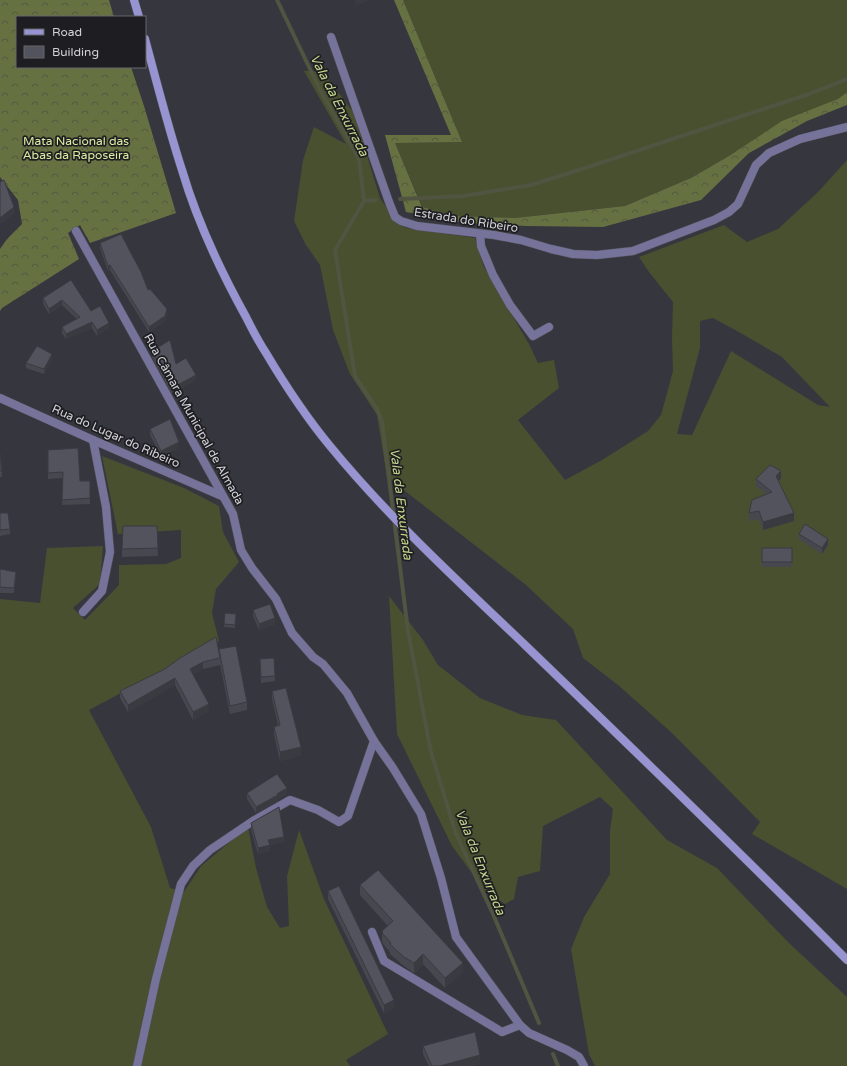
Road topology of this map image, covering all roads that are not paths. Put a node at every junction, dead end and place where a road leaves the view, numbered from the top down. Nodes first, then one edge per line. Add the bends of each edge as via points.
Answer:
1 (134, 0) edge
2 (139, 16) edge
3 (331, 37) dead end
4 (146, 43) edge
5 (847, 127) edge
6 (76, 231) dead end
7 (480, 234) junction
8 (549, 326) dead end
9 (0, 398) edge
10 (94, 440) junction
11 (222, 496) junction
12 (83, 612) dead end
13 (374, 741) junction
14 (372, 932) dead end
15 (847, 960) edge
16 (520, 1025) junction
17 (137, 1066) edge
18 (584, 1066) edge

1 - 2 main road
3 - 7 street, Estrada do Ribeiro via 395,216 401,222 417,226
4 - 15 main road via 182,172 227,282 265,352 328,443 448,573
5 - 7 street, Estrada do Ribeiro via 800,139 769,153 756,165 738,204 729,212 633,251 596,255 573,254 521,240
6 - 11 street, Rua Câmara Municipal de Almada
7 - 8 street via 481,246 493,274 510,305 533,336
9 - 10 street, Rua do Lugar do Ribeiro
10 - 11 street, Rua do Lugar do Ribeiro
10 - 12 street via 106,507 110,552 102,592
11 - 13 street, Rua Câmara Municipal de Almada via 233,514 241,550 276,599 292,633 347,693
13 - 16 street, Rua Câmara Municipal de Almada via 421,814 456,937
13 - 17 street via 348,816 339,822 318,810 290,800 253,821 210,850 192,866 181,884
14 - 16 street via 384,961 502,1032
16 - 18 street, Rua Câmara Municipal de Almada via 529,1033 579,1057

